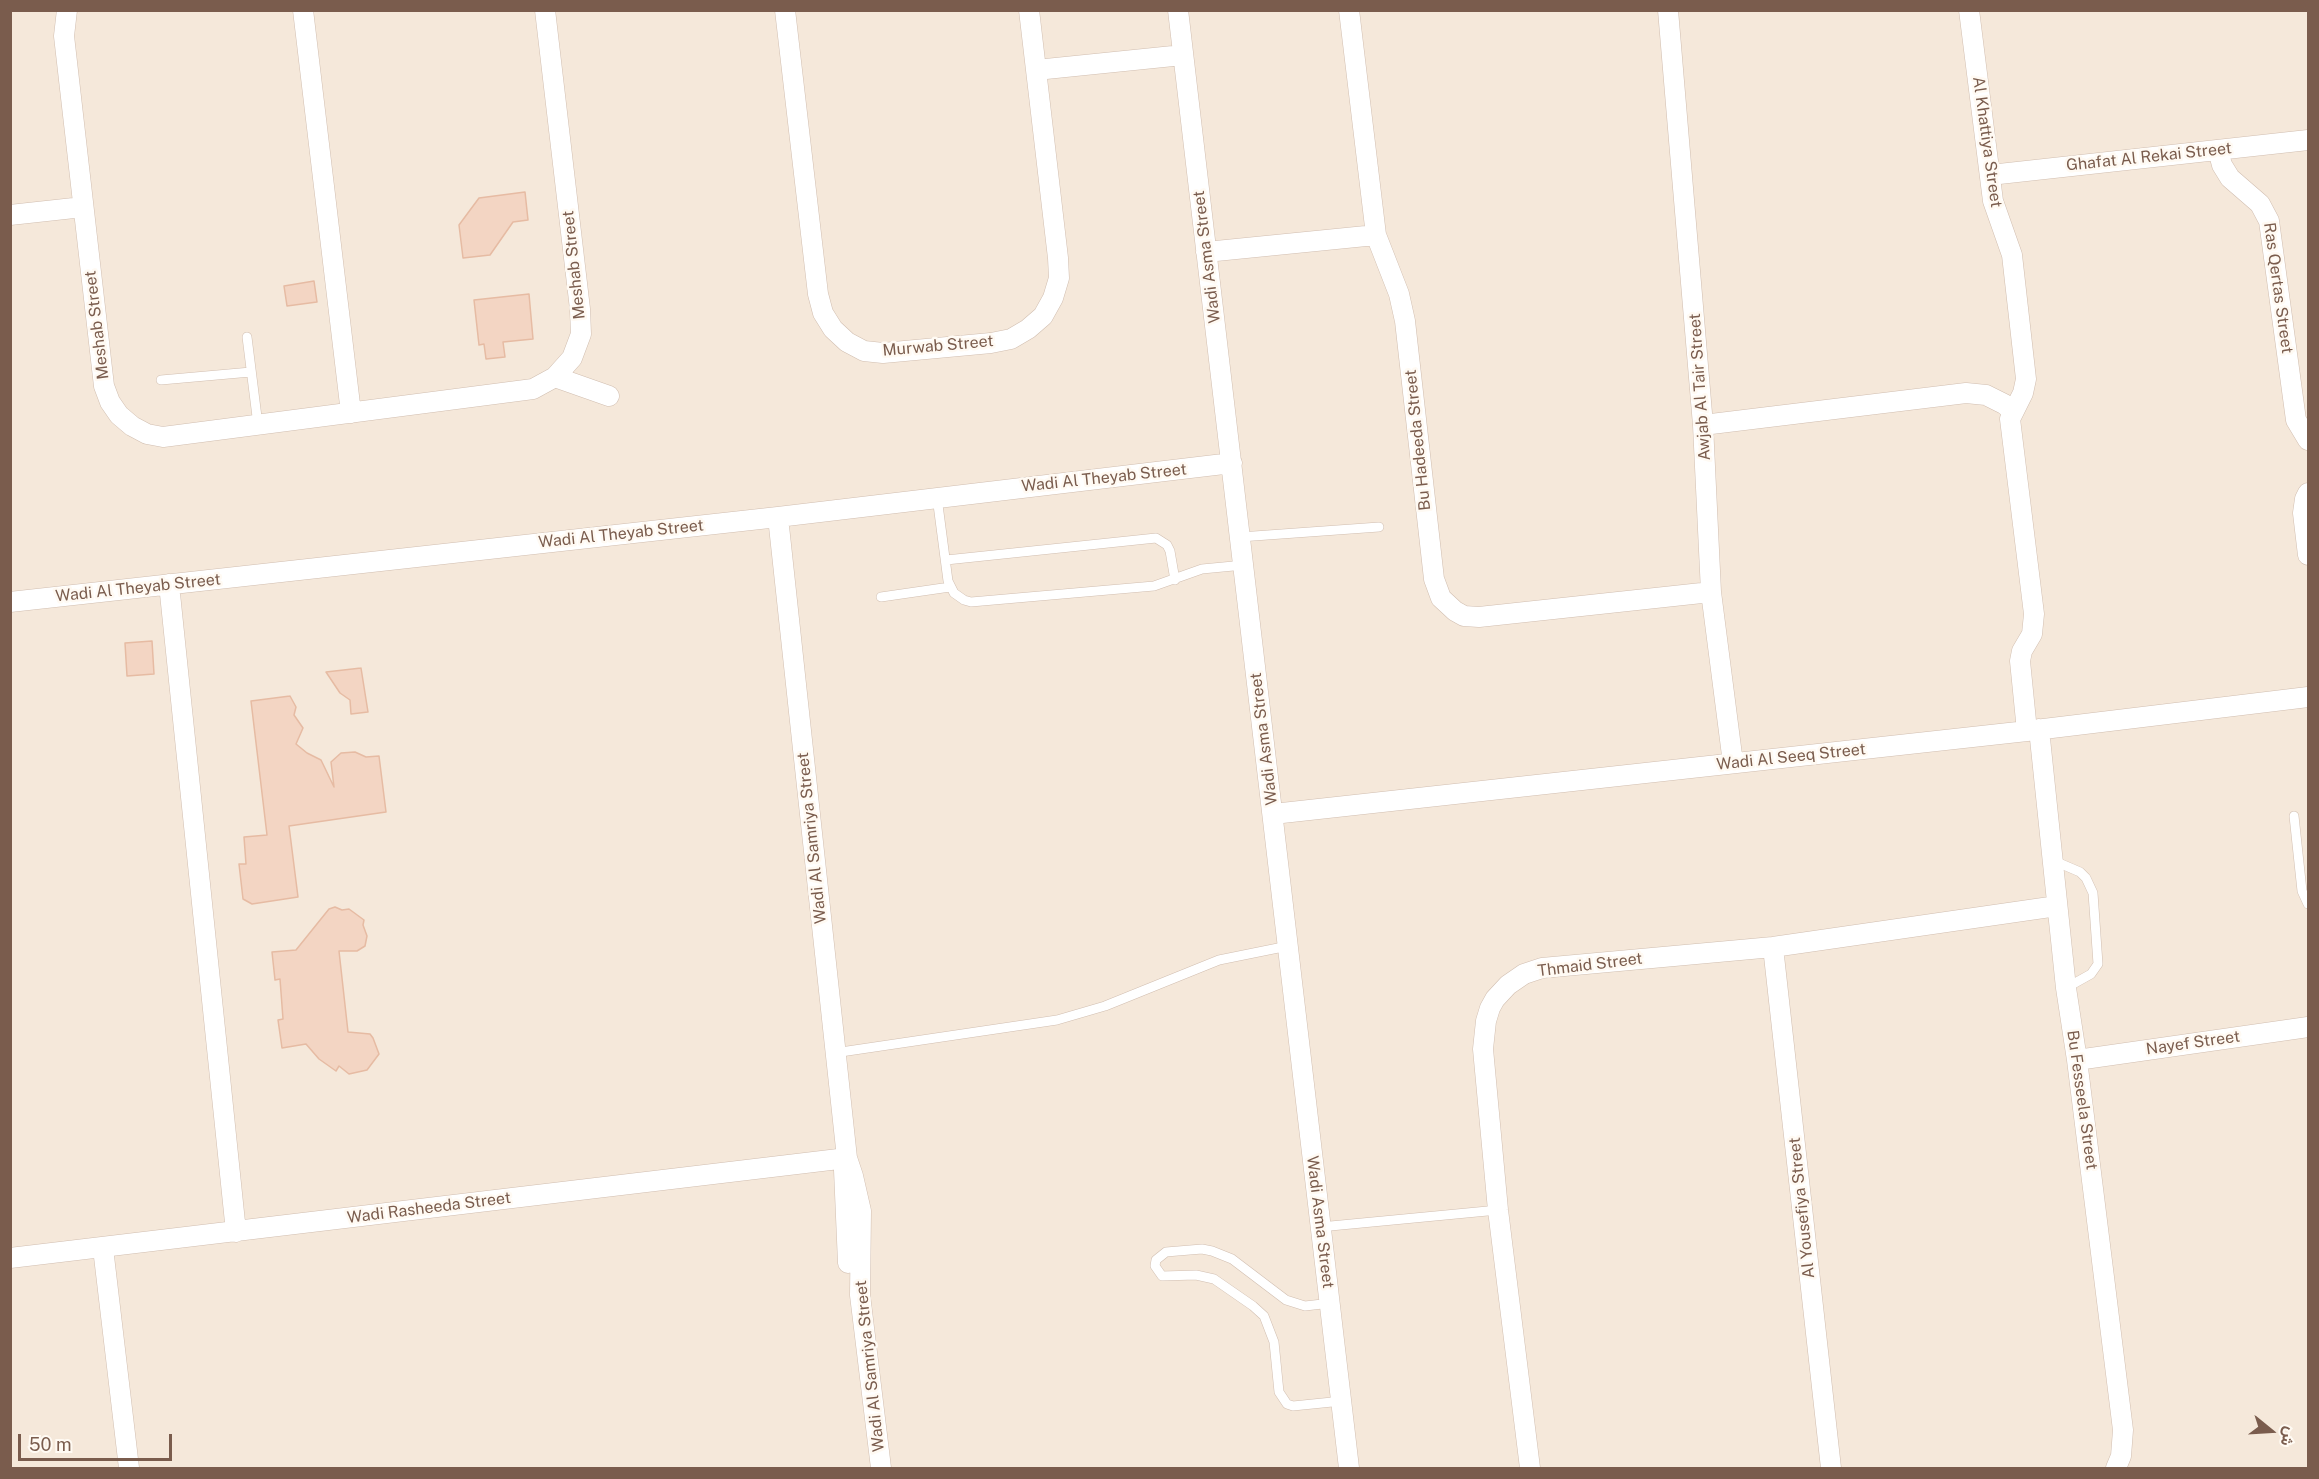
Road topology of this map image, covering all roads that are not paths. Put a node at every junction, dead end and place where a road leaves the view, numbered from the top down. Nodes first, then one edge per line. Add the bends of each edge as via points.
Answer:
1 (67, 10) edge
2 (303, 10) edge
3 (545, 10) edge
4 (785, 10) edge
5 (1029, 10) edge
6 (1178, 10) edge
7 (1349, 10) edge
8 (1668, 10) edge
9 (1969, 10) edge
10 (1183, 55) junction
11 (1036, 69) junction
12 (2308, 140) edge
13 (2218, 150) junction
14 (1990, 175) junction
15 (83, 207) junction
16 (10, 215) edge
17 (1376, 235) junction
18 (1206, 252) junction
19 (247, 337) dead end
20 (251, 372) junction
21 (555, 377) junction
22 (161, 380) dead end
23 (609, 396) dead end
24 (2013, 411) junction
25 (351, 413) junction
26 (258, 425) junction
27 (1703, 425) junction
28 (2308, 440) edge
29 (1232, 463) junction
30 (2308, 493) edge
31 (937, 497) junction
32 (778, 517) junction
33 (1379, 527) dead end
34 (1240, 537) junction
35 (2308, 555) edge
36 (946, 560) junction
37 (1244, 565) junction
38 (1175, 580) junction
39 (169, 584) junction
40 (950, 588) junction
41 (1711, 592) junction
42 (880, 597) dead end
43 (10, 602) edge
44 (2308, 697) edge
45 (2033, 730) junction
46 (1733, 763) junction
47 (1273, 814) junction
48 (2294, 816) dead end
49 (2052, 860) junction
50 (2308, 904) edge
51 (2057, 906) junction
52 (1288, 946) junction
53 (1773, 947) junction
54 (2066, 988) junction
55 (2308, 1027) edge
56 (834, 1053) junction
57 (2077, 1060) junction
58 (847, 1158) junction
59 (1498, 1210) junction
60 (1320, 1227) junction
61 (236, 1232) junction
62 (103, 1248) junction
63 (10, 1258) edge
64 (1330, 1303) junction
65 (1342, 1401) junction
66 (129, 1468) edge
67 (868, 1468) edge
68 (881, 1468) edge
69 (1348, 1468) edge
70 (1530, 1468) edge
71 (1830, 1468) edge
72 (2116, 1468) edge

1 - 15 street, Meshab Street via 64,36
2 - 25 street
3 - 21 street, Meshab Street via 581,334 572,358
4 - 11 street, Murwab Street via 818,294 833,329 864,351 884,353 1011,339 1043,315 1059,278
5 - 11 street, Murwab Street
6 - 10 street, Wadi Asma Street
7 - 17 street, Bu Hadeeda Street
8 - 27 street, Awjab Al Tair Street
9 - 14 street, Al Khattiya Street
10 - 11 street
10 - 18 street, Wadi Asma Street
12 - 13 street, Ghafat Al Rekai Street
13 - 14 street, Ghafat Al Rekai Street
13 - 28 street, Ras Qertas Street via 2230,178 2260,204 2270,221 2296,420
14 - 24 street, Al Khattiya Street via 1995,210 2012,255 2026,379
15 - 16 street
15 - 26 street, Meshab Street via 104,386 119,416 147,434 163,437
17 - 18 street
17 - 41 street, Bu Hadeeda Street via 1405,321 1434,579 1447,606 1479,617
18 - 29 street, Wadi Asma Street
19 - 20 lane
20 - 22 lane
20 - 26 lane
21 - 23 street
21 - 25 street, Meshab Street via 533,389
24 - 27 street via 1986,395 1966,393
24 - 45 street, Al Khattiya Street via 2010,426 2034,614 2032,634 2020,661
25 - 26 street, Meshab Street
27 - 41 street, Awjab Al Tair Street
29 - 31 street, Wadi Al Theyab Street
29 - 34 street, Wadi Asma Street
30 - 35 street via 2303,506
31 - 32 street, Wadi Al Theyab Street
31 - 36 lane
32 - 39 street, Wadi Al Theyab Street
32 - 56 street, Wadi Al Samriya Street
33 - 34 lane
34 - 37 street, Wadi Asma Street
36 - 38 lane via 1156,538 1170,551
36 - 40 lane
37 - 38 lane via 1202,569
37 - 47 street, Wadi Asma Street
38 - 40 lane via 1154,586 971,602
39 - 43 street, Wadi Al Theyab Street
39 - 61 street
40 - 42 lane
41 - 46 street, Awjab Al Tair Street
44 - 45 street, Wadi Al Seeq Street
45 - 46 street, Wadi Al Seeq Street
45 - 49 street, Bu Fesseela Street
46 - 47 street, Wadi Al Seeq Street
47 - 52 street, Wadi Asma Street
48 - 50 lane via 2302,891
49 - 51 street, Bu Fesseela Street
49 - 54 lane via 2080,872 2093,893 2098,964 2091,974
51 - 53 street, Thmaid Street
51 - 54 street, Bu Fesseela Street
52 - 56 lane via 1219,960 1105,1006 1057,1020
52 - 60 street, Wadi Asma Street
53 - 59 street, Thmaid Street via 1542,968 1508,985 1490,1008 1483,1049
53 - 71 street, Al Yousefiya Street
54 - 57 street, Bu Fesseela Street
55 - 57 street, Nayef Street
56 - 58 street, Wadi Al Samriya Street
57 - 72 street, Bu Fesseela Street via 2123,1430
58 - 61 street, Wadi Rasheeda Street
58 - 67 street, Wadi Al Samriya Street via 843,1184 849,1305
58 - 68 street, Wadi Al Samriya Street via 861,1211 860,1295
59 - 60 lane
59 - 70 street, Thmaid Street
60 - 64 street, Wadi Asma Street
61 - 62 street, Wadi Rasheeda Street
62 - 63 street, Wadi Rasheeda Street
62 - 66 street
64 - 65 street, Wadi Asma Street
64 - 65 lane via 1305,1305 1286,1300 1232,1259 1212,1251 1166,1252 1156,1260 1162,1276 1214,1279 1264,1316 1274,1342 1280,1392 1287,1404
65 - 69 street, Wadi Asma Street

